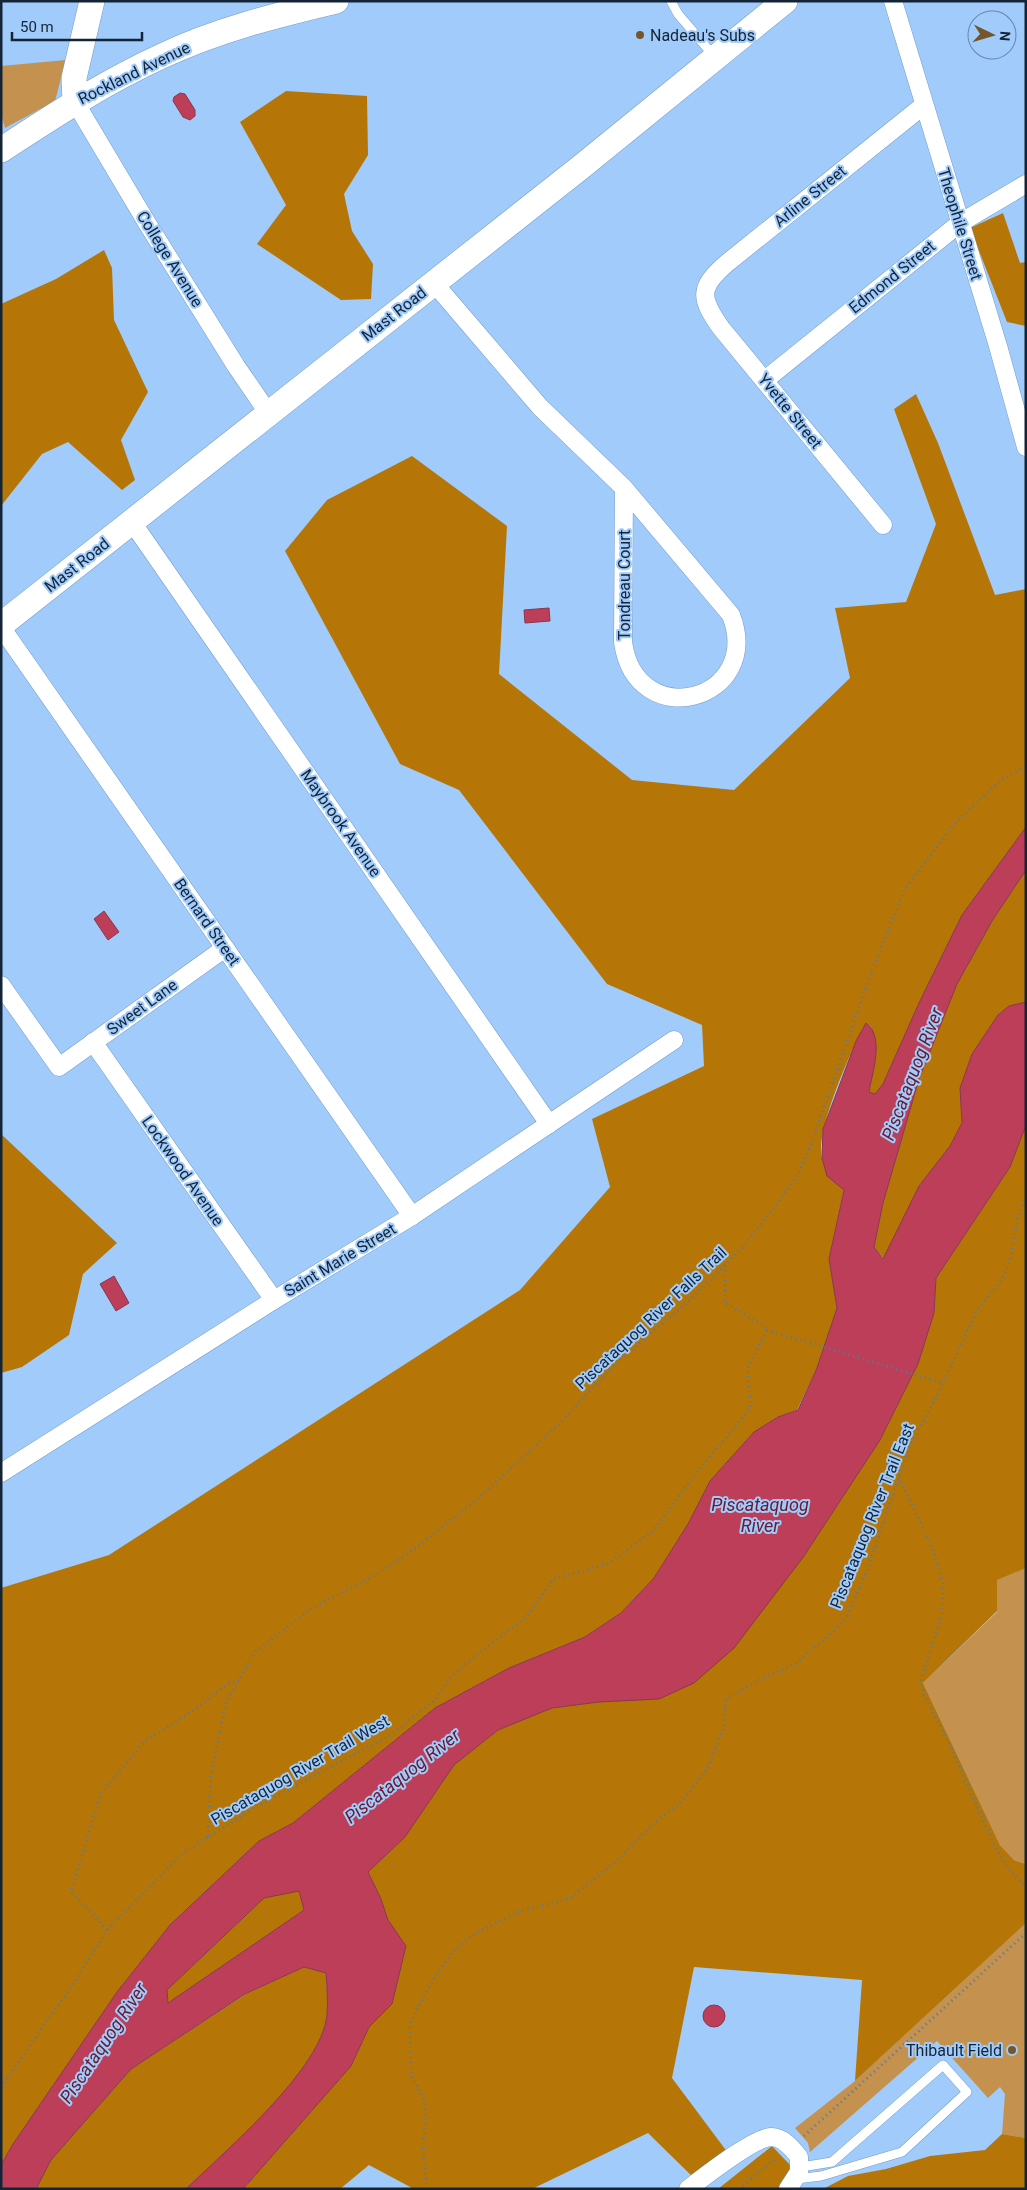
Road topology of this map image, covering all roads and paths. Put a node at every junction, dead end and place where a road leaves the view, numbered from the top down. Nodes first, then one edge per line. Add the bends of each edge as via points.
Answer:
1 (92, 1) edge
2 (336, 1) edge
3 (671, 1) edge
4 (785, 1) edge
5 (894, 1) edge
6 (716, 58) junction
7 (75, 102) junction
8 (924, 105) junction
9 (1, 150) edge
10 (1026, 184) edge
11 (960, 223) junction
12 (434, 283) junction
13 (705, 294) joint
14 (765, 380) junction
15 (269, 414) junction
16 (1026, 447) edge
17 (624, 488) junction
18 (132, 522) junction
19 (883, 525) dead end
20 (1, 626) edge
21 (1026, 766) edge
22 (225, 948) junction
23 (1, 985) edge
24 (674, 1040) dead end
25 (93, 1042) junction
26 (549, 1124) junction
27 (1026, 1197) edge
28 (412, 1216) junction
29 (725, 1265) junction
30 (274, 1300) junction
31 (767, 1330) junction
32 (943, 1383) junction
33 (1, 1473) edge
34 (899, 1477) junction
35 (239, 1679) junction
36 (208, 1837) junction
37 (1026, 1887) edge
38 (107, 1930) junction
39 (1026, 1934) edge
40 (1, 2087) edge
41 (792, 2146) junction
42 (795, 2178) edge
43 (426, 2189) edge
44 (688, 2189) edge
45 (739, 2189) edge

1 - 7 main road via 74,78
2 - 7 main road, Rockland Avenue via 214,35 162,56
3 - 6 lane via 678,14
4 - 6 main road, Mast Road
5 - 8 street, Theophile Street
6 - 12 main road, Mast Road
7 - 9 main road, Rockland Avenue
7 - 15 street, College Avenue
8 - 11 street, Theophile Street
8 - 13 street, Arline Street via 727,262 712,276
10 - 11 street, Edmond Street
11 - 14 street, Edmond Street
11 - 16 street, Theophile Street
12 - 15 main road, Mast Road
12 - 17 street, Tondreau Court via 540,407
13 - 14 street, Yvette Street via 706,304 716,321
14 - 19 street, Yvette Street
15 - 18 main road, Mast Road
17 - 17 street, Tondreau Court via 724,605 735,626 736,650 726,674 707,692 670,697 646,687 633,673 625,655
18 - 20 main road, Mast Road
18 - 26 street, Maybrook Avenue
20 - 22 street, Bernard Street
21 - 29 path, Piscataquog River Falls Trail via 1002,779 957,821 905,889 799,1172 742,1249
22 - 25 street, Sweet Lane
22 - 28 street, Bernard Street
23 - 25 street, Sweet Lane via 59,1067
24 - 26 street, Saint Marie Street
25 - 30 street, Lockwood Avenue
26 - 28 street, Saint Marie Street
27 - 32 path, Piscataquog River Trail East via 1018,1216 1010,1260 1001,1281 977,1310
28 - 30 street, Saint Marie Street
29 - 31 path via 725,1303
29 - 35 path, Piscataquog River Falls Trail via 616,1364 556,1427 481,1496 413,1550 368,1579 312,1608 255,1652
30 - 33 street, Saint Marie Street
31 - 32 path
31 - 36 path, Piscataquog River Trail West via 747,1369 751,1408 652,1531 607,1564 553,1579 528,1616 452,1674 434,1701 390,1736 256,1806
32 - 34 path, Piscataquog River Trail East via 911,1443
34 - 37 path via 932,1547 943,1583 942,1615 921,1680 924,1695 996,1849
34 - 43 path, Piscataquog River Trail East via 865,1576 847,1616 794,1665 726,1699 724,1728 707,1769 682,1801 569,1899 517,1912 469,1937 451,1954 410,2022 411,2076 423,2096 426,2116
35 - 36 path, Piscataquog River Falls Trail via 226,1702 211,1777
35 - 38 path via 145,1741 101,1793 71,1891
36 - 38 path, Piscataquog River Trail West via 183,1853
38 - 40 path, Piscataquog River Trail West
39 - 41 path
41 - 42 street via 799,2157
41 - 44 street via 771,2137 756,2142
41 - 45 path
42 - 42 lane via 821,2176 902,2152 967,2092 943,2065 832,2162

